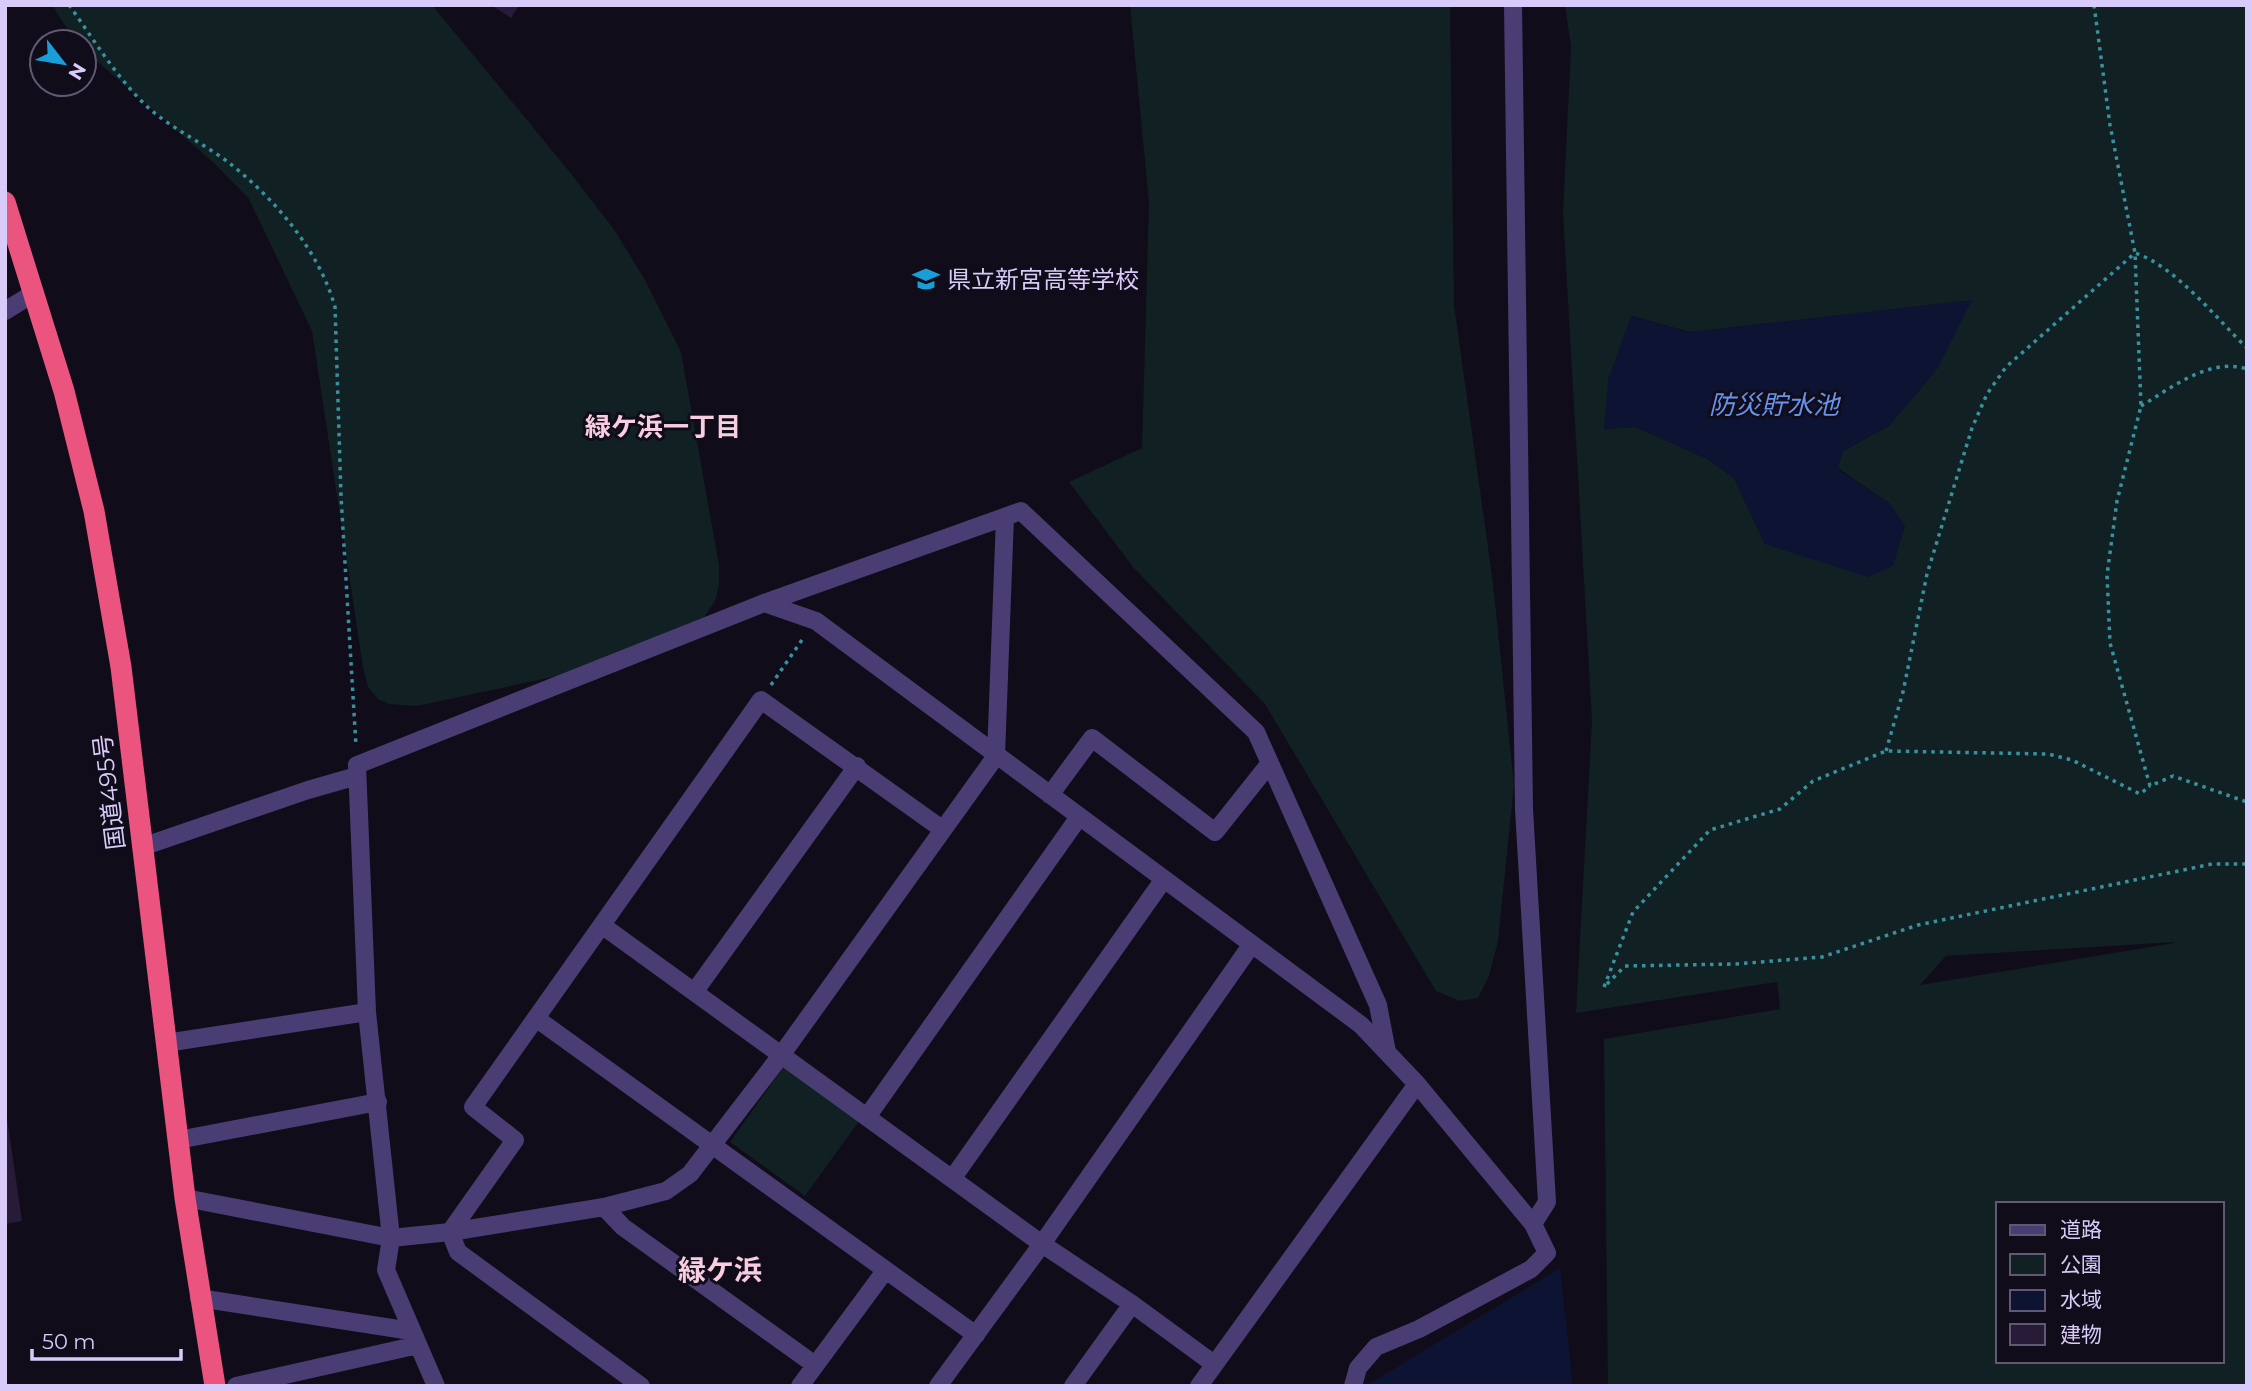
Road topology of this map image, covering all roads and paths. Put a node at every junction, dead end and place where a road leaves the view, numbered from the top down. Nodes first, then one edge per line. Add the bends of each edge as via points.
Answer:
1 (69, 5) edge
2 (1513, 5) edge
3 (2094, 5) edge
4 (5, 202) edge
5 (2135, 253) junction
6 (34, 293) junction
7 (5, 311) edge
8 (2247, 348) edge
9 (2247, 369) edge
10 (2141, 406) junction
11 (1005, 517) junction
12 (764, 603) junction
13 (816, 621) junction
14 (761, 700) junction
15 (1886, 751) junction
16 (996, 756) junction
17 (1270, 763) junction
18 (857, 766) junction
19 (357, 771) junction
20 (2150, 786) junction
21 (1050, 795) junction
22 (2247, 802) edge
23 (1079, 817) junction
24 (942, 829) junction
25 (142, 847) junction
26 (2247, 864) edge
27 (1164, 880) junction
28 (603, 926) junction
29 (1252, 944) junction
30 (695, 991) junction
31 (367, 1012) junction
32 (537, 1019) junction
33 (166, 1044) junction
34 (1387, 1052) junction
35 (782, 1054) junction
36 (1417, 1084) junction
37 (378, 1102) junction
38 (867, 1117) junction
39 (178, 1140) junction
40 (715, 1146) junction
41 (952, 1179) junction
42 (185, 1198) junction
43 (604, 1207) junction
44 (1533, 1224) junction
45 (450, 1232) junction
46 (391, 1238) junction
47 (1042, 1244) junction
48 (884, 1271) junction
49 (199, 1298) junction
50 (1132, 1304) junction
51 (976, 1335) junction
52 (414, 1338) junction
53 (1214, 1364) junction
54 (815, 1365) junction
55 (215, 1386) edge
56 (236, 1386) edge
57 (436, 1386) edge
58 (641, 1386) edge
59 (800, 1386) edge
60 (938, 1386) edge
61 (1073, 1386) edge
62 (1199, 1386) edge
63 (1353, 1386) edge

1 - 19 path via 116,72 152,111 228,162 286,218 328,284 335,307
2 - 44 street via 1524,809 1547,1202
3 - 5 path via 2110,125
4 - 6 highway, 国道495号
5 - 8 path via 2183,285
5 - 10 path
5 - 15 path via 2006,367 1987,394 1972,428 1927,575
6 - 7 street
6 - 25 highway, 国道495号 via 94,511 121,667
9 - 10 path via 2237,366 2199,372
10 - 20 path via 2118,501 2107,575 2110,643
11 - 12 street
11 - 16 street
11 - 17 street via 1021,511 1256,732
12 - 13 street
12 - 19 street
13 - 14 path
13 - 16 street
14 - 18 street
14 - 28 street
15 - 20 path via 2048,754 2072,760 2140,794
15 - 26 path via 1813,781 1780,809 1710,830 1633,912 1604,987 1625,966 1822,957 1918,925 2212,864
16 - 21 street
16 - 24 street
17 - 21 street via 1215,832 1093,738
17 - 34 street via 1378,1005
18 - 24 street
18 - 30 street
19 - 25 street
19 - 31 street
20 - 22 path via 2173,776
21 - 23 street
23 - 27 street
23 - 38 street
24 - 35 street
25 - 33 highway, 国道495号
27 - 29 street
27 - 41 street
28 - 30 street
28 - 32 street
29 - 34 street via 1361,1024
29 - 47 street
30 - 35 street
31 - 33 street
31 - 37 street
32 - 40 street
32 - 45 street via 473,1107 515,1140
33 - 39 highway, 国道495号
34 - 36 street
35 - 38 street
35 - 40 street
36 - 44 street
36 - 53 street
37 - 39 street
37 - 46 street
38 - 41 street
39 - 42 highway, 国道495号
40 - 43 street via 690,1174 666,1191
40 - 48 street
41 - 47 street
42 - 46 street
42 - 49 highway, 国道495号
43 - 45 street
43 - 54 street via 623,1227
44 - 63 street via 1547,1254 1531,1269 1376,1348 1358,1368
45 - 46 street
45 - 58 street via 458,1252
46 - 52 street via 386,1270
47 - 50 street
47 - 51 street
48 - 51 street
48 - 54 street
49 - 52 street
49 - 55 highway, 国道495号
50 - 53 street
50 - 61 street
51 - 60 street
52 - 56 street
52 - 57 street
53 - 62 street
54 - 59 street

